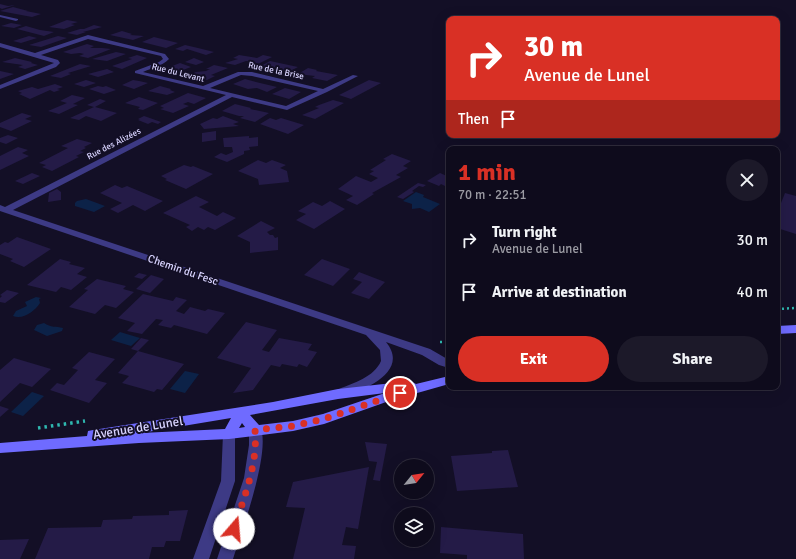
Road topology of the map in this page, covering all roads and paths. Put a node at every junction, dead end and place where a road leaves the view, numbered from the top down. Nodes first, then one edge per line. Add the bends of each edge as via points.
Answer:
1 (0, 16) edge
2 (16, 20) dead end
3 (0, 45) edge
4 (35, 55) junction
5 (355, 76) dead end
6 (0, 87) edge
7 (203, 88) junction
8 (325, 91) junction
9 (231, 96) junction
10 (3, 209) edge
11 (796, 308) edge
12 (780, 309) edge
13 (796, 329) edge
14 (780, 330) edge
15 (366, 332) junction
16 (446, 363) edge
17 (446, 381) edge
18 (427, 385) junction
19 (338, 394) junction
20 (241, 412) junction
21 (255, 430) junction
22 (229, 434) junction
23 (35, 444) junction
24 (0, 448) edge
25 (201, 559) edge
26 (225, 559) edge

1 - 2 street
3 - 4 street
4 - 6 street via 57,63
4 - 7 street, Rue du Levant via 88,37 163,55 166,59 161,63 137,72
5 - 8 street
7 - 8 street, Rue de la Brise via 240,73
7 - 9 street, Rue du Levant
8 - 9 street, Rue du Levant via 288,108
9 - 10 street, Rue des Alizées
10 - 15 street, Chemin du Fesc
11 - 12 path
13 - 14 main road
15 - 16 street, Chemin du Fesc via 426,352
15 - 19 street, Chemin du Fesc via 381,344 387,354 386,364 380,373 366,383
17 - 18 main road, Avenue de Lunel
18 - 19 main road, Avenue de Lunel via 394,386
18 - 21 main road, Avenue de Lunel via 324,419 293,426
19 - 20 main road, Avenue de Lunel
20 - 21 main road
20 - 22 main road
20 - 23 main road, Avenue de Lunel
21 - 22 main road, Avenue de Lunel
21 - 26 street via 255,454 250,477
22 - 23 main road, Avenue de Lunel
22 - 25 street via 228,481
23 - 24 main road, Avenue de Lunel

